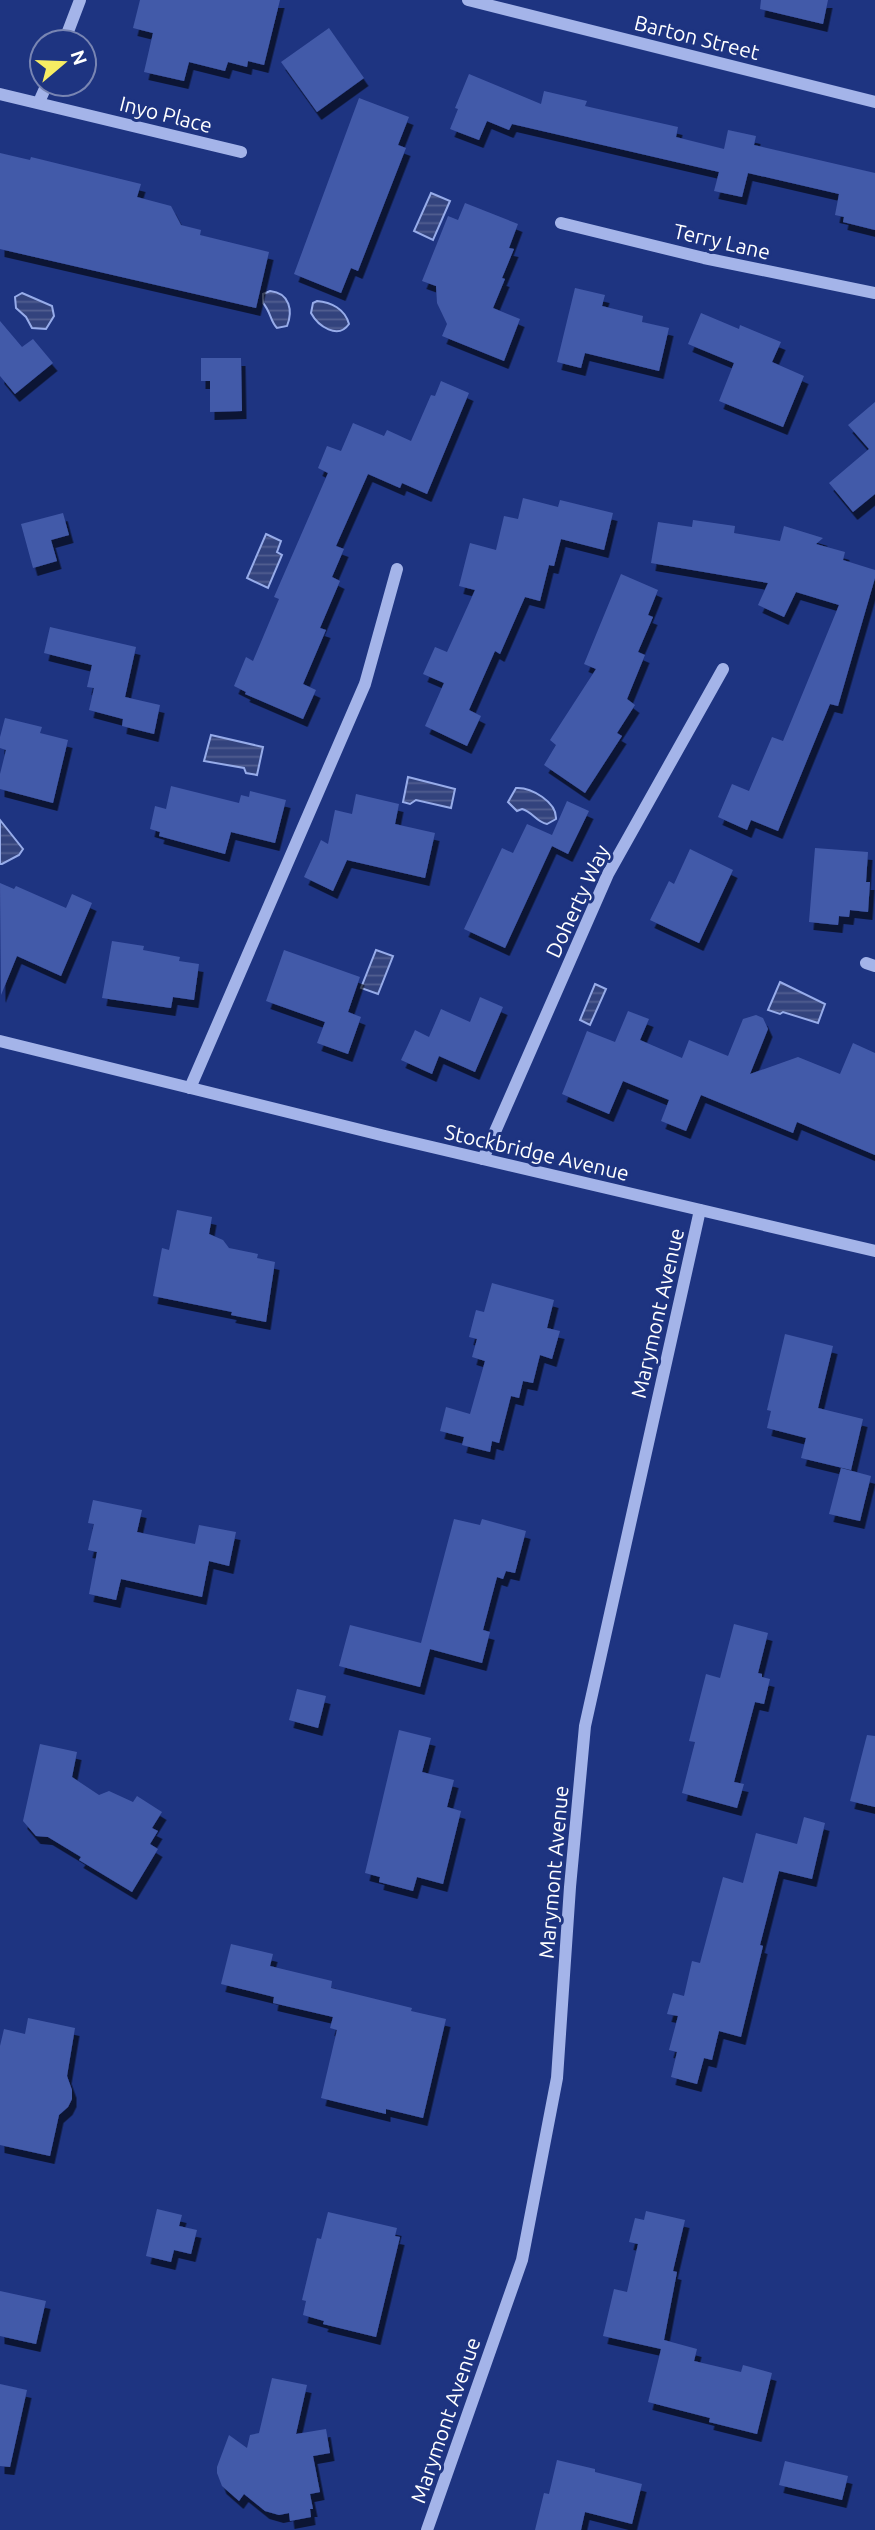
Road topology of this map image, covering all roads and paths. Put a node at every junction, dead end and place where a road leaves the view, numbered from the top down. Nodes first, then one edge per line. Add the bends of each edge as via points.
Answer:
1 (80, 0) edge
2 (468, 0) edge
3 (69, 28) edge
4 (0, 94) edge
5 (41, 98) edge
6 (39, 102) junction
7 (875, 102) edge
8 (241, 152) dead end
9 (561, 223) dead end
10 (875, 293) edge
11 (397, 569) dead end
12 (723, 669) dead end
13 (0, 1041) edge
14 (190, 1088) junction
15 (483, 1159) junction
16 (700, 1210) junction
17 (875, 1251) edge
18 (427, 2530) edge

1 - 3 street
2 - 7 street, Barton Street
4 - 6 street, Inyo Place
5 - 6 street
6 - 8 street, Inyo Place
9 - 10 street, Terry Lane
11 - 14 street via 365,684
12 - 15 street, Doherty Way via 608,874
13 - 14 street, Stockbridge Avenue
14 - 15 street, Stockbridge Avenue
15 - 16 street, Stockbridge Avenue
16 - 17 street, Stockbridge Avenue
16 - 18 street, Marymont Avenue via 585,1726 557,2078 522,2260

